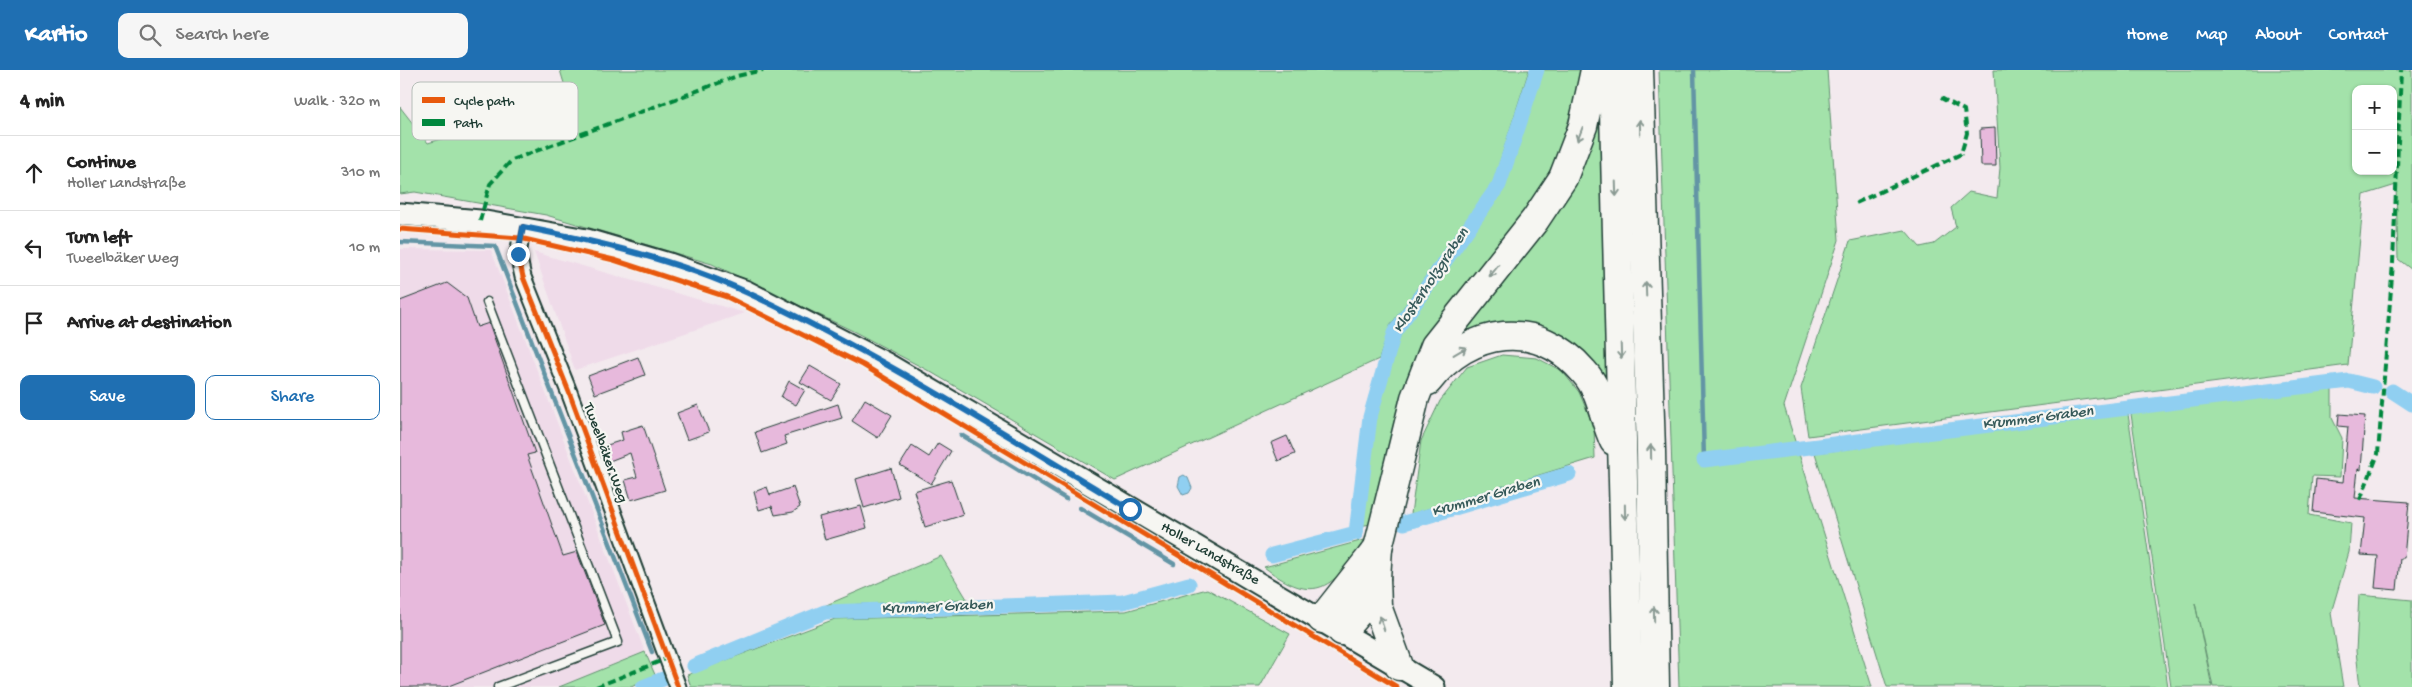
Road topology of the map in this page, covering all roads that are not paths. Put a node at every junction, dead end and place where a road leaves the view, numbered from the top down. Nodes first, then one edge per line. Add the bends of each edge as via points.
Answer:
1 (1595, 70) edge
2 (1613, 70) edge
3 (1639, 70) edge
4 (400, 214) edge
5 (523, 227) junction
6 (487, 302) dead end
7 (1415, 398) junction
8 (1624, 464) junction
9 (1378, 548) junction
10 (1376, 578) junction
11 (1332, 625) junction
12 (1399, 666) junction
13 (498, 687) edge
14 (678, 687) edge
15 (1434, 687) edge
16 (1628, 687) edge
17 (1655, 687) edge

1 -> 7 highway via 1583,126 1563,178 1535,220 1435,346
2 -> 8 highway
17 -> 3 highway
4 - 5 main road, Holler Landstraße
5 - 11 main road, Holler Landstraße via 587,240 669,264 747,292 885,363
5 - 14 street, Tweelbäker Weg via 518,254 523,277
6 - 13 lane via 618,642
7 -> 8 highway via 1442,364 1470,345 1491,337 1526,336 1561,352 1585,372 1602,403
7 - 9 highway
8 -> 16 highway
9 - 10 highway
9 - 11 highway
10 - 11 highway via 1362,608
12 -> 10 highway via 1377,606
11 - 12 main road, Holler Landstraße
12 - 15 main road, Holler Landstraße

